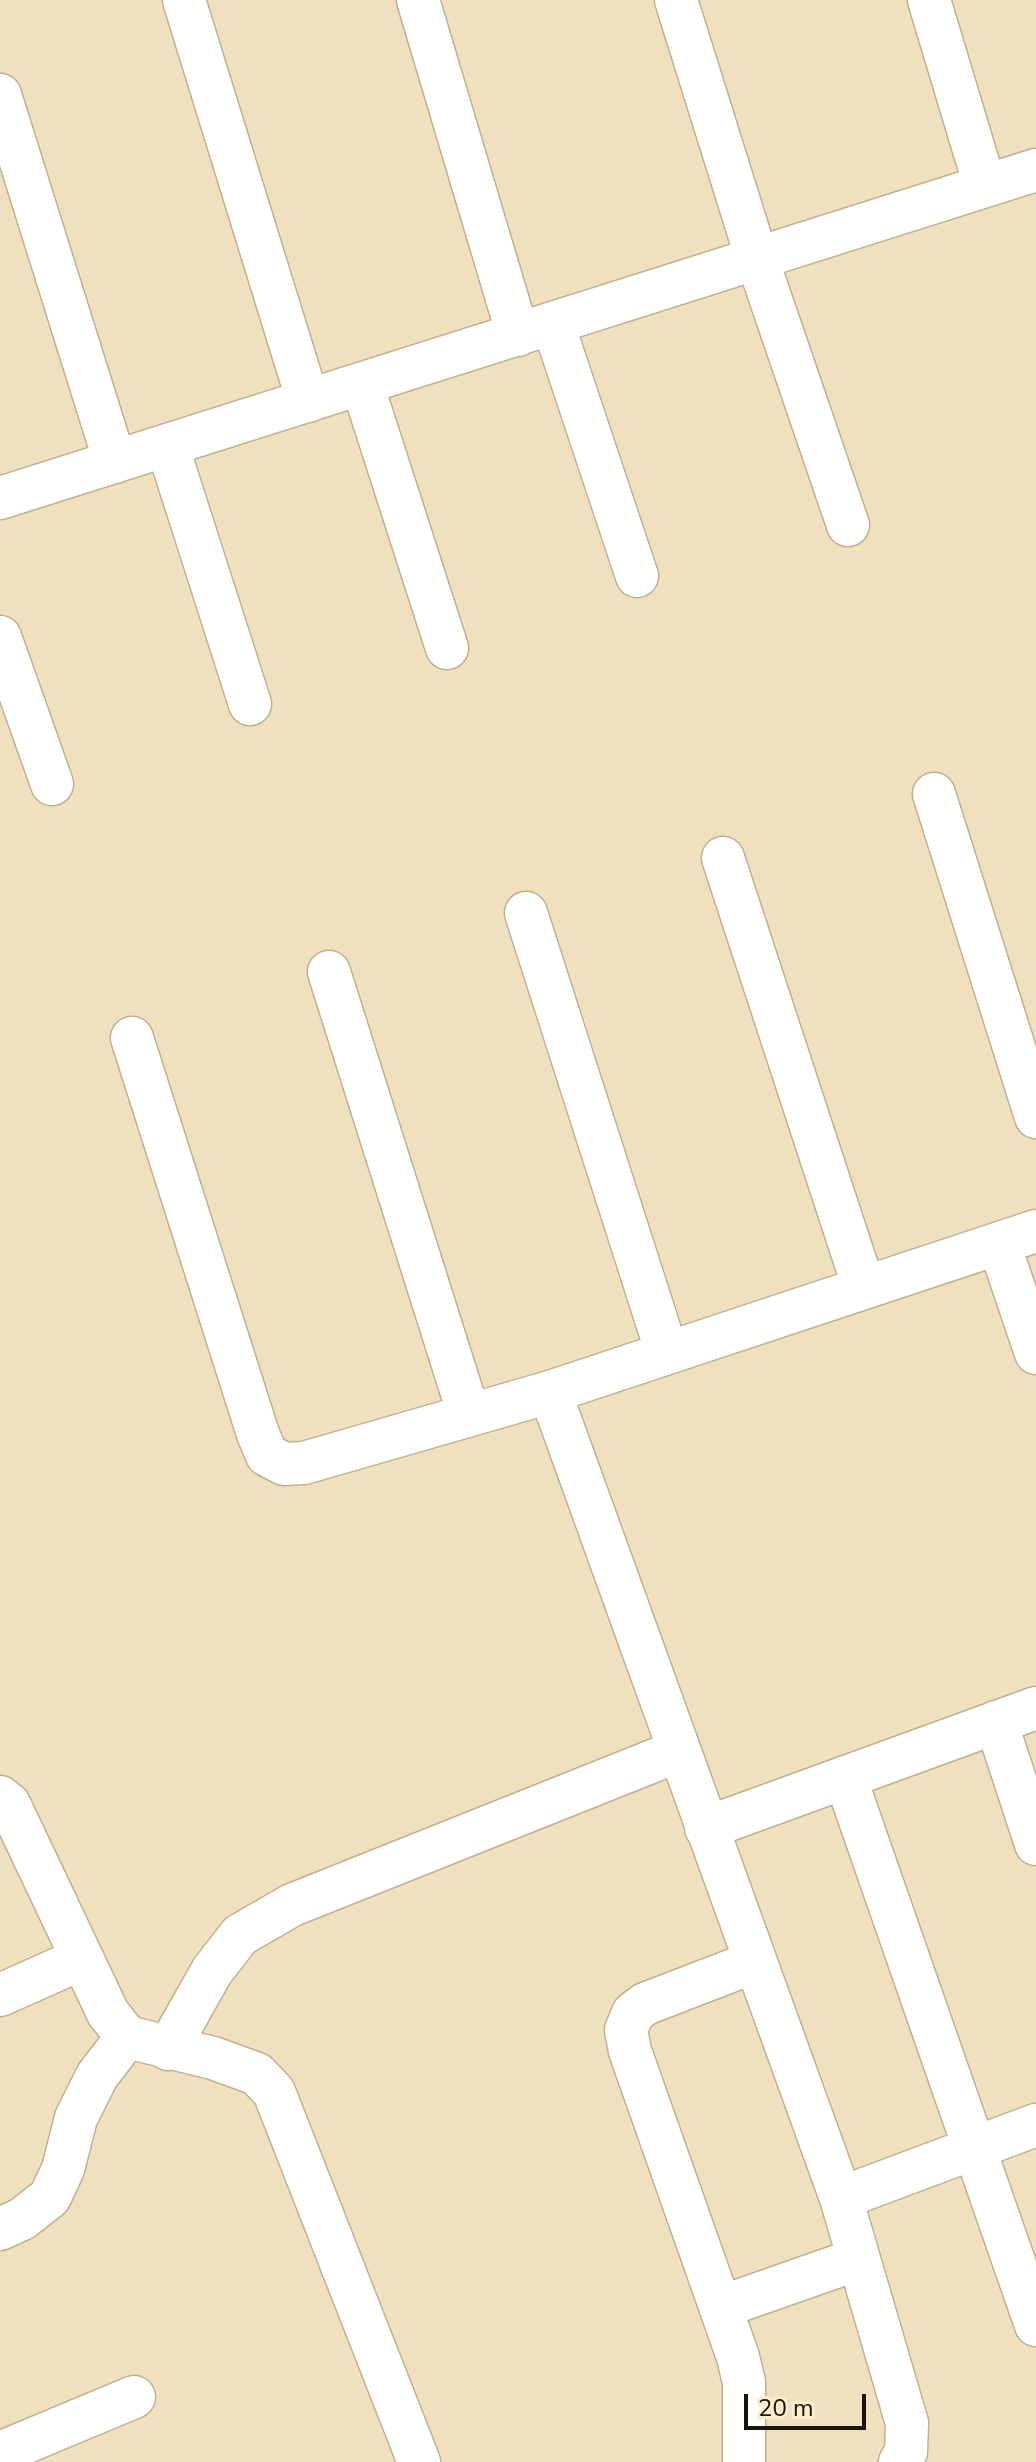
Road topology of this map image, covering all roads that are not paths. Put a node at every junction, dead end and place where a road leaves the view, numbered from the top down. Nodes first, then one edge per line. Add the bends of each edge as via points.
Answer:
1 (184, 0) edge
2 (418, 0) edge
3 (676, 0) edge
4 (929, 0) edge
5 (0, 95) edge
6 (1036, 170) edge
7 (985, 186) junction
8 (757, 259) junction
9 (536, 330) junction
10 (362, 384) junction
11 (308, 401) junction
12 (167, 445) junction
13 (115, 462) junction
14 (0, 498) edge
15 (848, 525) dead end
16 (637, 576) dead end
17 (0, 637) edge
18 (447, 648) dead end
19 (250, 704) dead end
20 (52, 784) dead end
21 (934, 794) dead end
22 (723, 858) dead end
23 (526, 913) dead end
24 (329, 972) dead end
25 (132, 1038) dead end
26 (1036, 1117) edge
27 (1018, 1237) edge
28 (864, 1288) junction
29 (667, 1353) junction
30 (1036, 1353) edge
31 (550, 1392) junction
32 (469, 1415) junction
33 (1036, 1708) edge
34 (996, 1722) junction
35 (678, 1751) junction
36 (845, 1777) junction
37 (0, 1797) edge
38 (706, 1828) junction
39 (1036, 1844) edge
40 (81, 1959) junction
41 (754, 1962) junction
42 (0, 1995) edge
43 (127, 2037) junction
44 (168, 2049) junction
45 (1036, 2125) edge
46 (976, 2148) junction
47 (841, 2198) junction
48 (0, 2229) edge
49 (858, 2259) junction
50 (721, 2307) junction
51 (1036, 2325) edge
52 (134, 2397) dead end
53 (0, 2453) edge
54 (419, 2462) edge
55 (744, 2462) edge
56 (900, 2462) edge

1 - 11 street
2 - 9 street
3 - 8 street
4 - 7 street
5 - 13 street
6 - 7 street
7 - 8 street
8 - 9 street
8 - 15 street
9 - 10 street
9 - 16 street
10 - 11 street
10 - 18 street
11 - 12 street
12 - 13 street
12 - 19 street
13 - 14 street
17 - 20 street
21 - 26 street
22 - 28 street
23 - 29 street
24 - 32 street
25 - 32 street via 267,1455 284,1464 304,1463
27 - 28 street
27 - 30 street
28 - 29 street
29 - 31 street
31 - 32 street
31 - 35 street
33 - 34 street
34 - 36 street
34 - 39 street
35 - 38 street
35 - 44 street via 279,1912 240,1935 212,1971
36 - 38 street
36 - 46 street
37 - 40 street via 9,1804
38 - 41 street
40 - 42 street
40 - 43 street via 108,2013
41 - 47 street
41 - 50 street via 645,2004 633,2013 626,2030
43 - 44 street
43 - 48 street via 83,2104 50,2197
44 - 54 street via 257,2074 274,2092
45 - 46 street
46 - 47 street
46 - 51 street
47 - 49 street
49 - 50 street
49 - 56 street via 907,2423 906,2452
50 - 55 street via 744,2382
52 - 53 street

